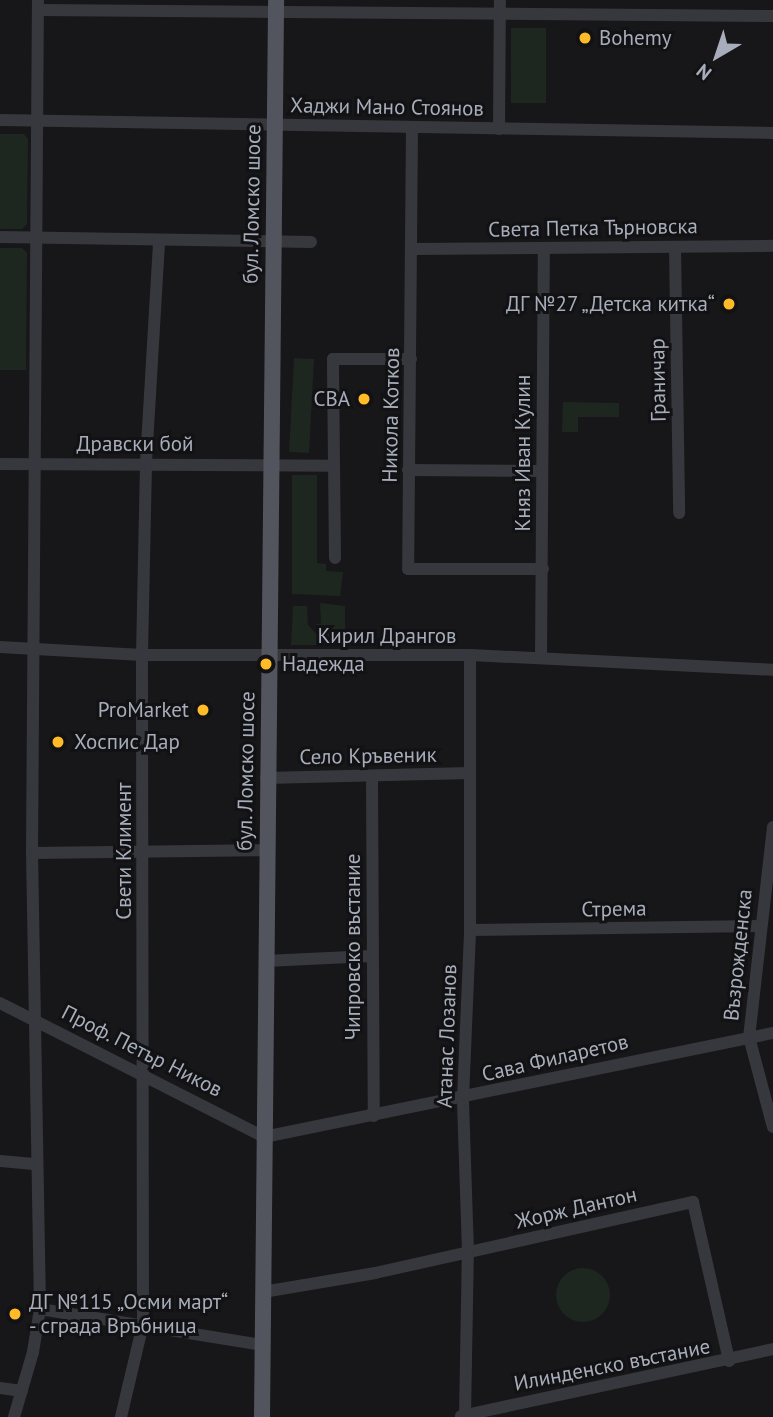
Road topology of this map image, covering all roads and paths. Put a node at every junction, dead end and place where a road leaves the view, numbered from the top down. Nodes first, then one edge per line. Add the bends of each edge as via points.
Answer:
1 (500, 0) edge
2 (38, 5) edge
3 (276, 5) edge
4 (499, 16) junction
5 (773, 16) edge
6 (0, 120) edge
7 (35, 121) junction
8 (274, 124) junction
9 (412, 127) junction
10 (499, 129) junction
11 (773, 133) edge
12 (0, 237) edge
13 (37, 237) junction
14 (159, 240) junction
15 (272, 240) junction
16 (311, 242) dead end
17 (773, 246) edge
18 (675, 247) junction
19 (414, 249) junction
20 (544, 249) junction
21 (411, 359) junction
22 (146, 462) junction
23 (0, 464) edge
24 (36, 464) junction
25 (270, 466) junction
26 (333, 466) junction
27 (408, 470) junction
28 (542, 471) junction
29 (678, 513) dead end
30 (335, 558) dead end
31 (542, 569) junction
32 (0, 647) edge
33 (33, 649) junction
34 (268, 654) junction
35 (142, 655) junction
36 (470, 655) junction
37 (541, 658) junction
38 (773, 670) edge
39 (470, 773) junction
40 (372, 777) junction
41 (266, 778) junction
42 (773, 827) edge
43 (266, 850) junction
44 (143, 852) junction
45 (32, 853) junction
46 (768, 902) edge
47 (759, 926) junction
48 (470, 930) junction
49 (372, 956) junction
50 (265, 961) junction
51 (0, 1003) edge
52 (34, 1018) junction
53 (773, 1033) edge
54 (749, 1037) junction
55 (145, 1073) junction
56 (463, 1099) junction
57 (374, 1116) junction
58 (773, 1127) edge
59 (264, 1137) junction
60 (0, 1161) edge
61 (37, 1164) junction
62 (468, 1252) junction
63 (263, 1292) junction
64 (40, 1309) junction
65 (143, 1324) junction
66 (263, 1345) junction
67 (773, 1349) edge
68 (729, 1362) junction
69 (0, 1388) edge
70 (22, 1391) junction
71 (463, 1416) edge
72 (14, 1417) edge
73 (121, 1417) edge
74 (262, 1417) edge

1 - 4 street
2 - 3 street
2 - 7 street
3 - 4 street
3 - 8 main road, бул. Ломско шосе
4 - 5 street
4 - 10 street
6 - 7 street, Хаджи Мано Стоянов
7 - 8 street, Хаджи Мано Стоянов
7 - 13 street
8 - 9 street, Хаджи Мано Стоянов
8 - 15 main road, бул. Ломско шосе
9 - 10 street, Хаджи Мано Стоянов
9 - 19 street, Никола Котков
10 - 11 street, Хаджи Мано Стоянов
12 - 13 street
13 - 14 street
13 - 24 street
14 - 15 street
14 - 22 street, Свети Климент
15 - 16 street
15 - 25 main road, бул. Ломско шосе
17 - 18 street, Света Петка Търновска
18 - 20 street, Света Петка Търновска
18 - 29 street, Граничар
19 - 20 street, Света Петка Търновска
19 - 21 street, Никола Котков
20 - 28 street, Княз Иван Кулин
21 - 26 street via 333,359
21 - 27 street, Никола Котков
22 - 24 street, Дравски бой
22 - 25 street, Дравски бой
22 - 35 street, Свети Климент
23 - 24 street, Дравски бой
24 - 33 street
25 - 26 street, Дравски бой
25 - 34 main road, бул. Ломско шосе
26 - 30 street
27 - 28 street
27 - 31 street, Никола Котков via 408,569
28 - 31 street, Княз Иван Кулин
31 - 37 street, Княз Иван Кулин
32 - 33 street, Кирил Дрангов
33 - 35 street, Кирил Дрангов
33 - 45 street
34 - 35 street, Кирил Дрангов
34 - 36 street, Кирил Дрангов
34 - 41 main road, бул. Ломско шосе
35 - 44 street, Свети Климент
36 - 37 street, Кирил Дрангов
36 - 39 street, Атанас Лозанов
37 - 38 street, Кирил Дрангов
39 - 40 street, Село Кръвеник
39 - 48 street, Атанас Лозанов
40 - 41 street, Село Кръвеник
40 - 49 street, Чипровско въстание
41 - 43 main road, бул. Ломско шосе
42 - 46 street, Възрожденска
43 - 44 street
43 - 50 main road, бул. Ломско шосе
44 - 45 street
44 - 55 street, Свети Климент
45 - 52 street
46 - 47 street, Възрожденска
47 - 48 street, Стрема
47 - 54 street, Възрожденска
48 - 56 street, Атанас Лозанов
49 - 50 street
49 - 57 street, Чипровско въстание
50 - 59 main road, бул. Ломско шосе
51 - 52 street, Проф. Петър Ников
52 - 55 street, Проф. Петър Ников
52 - 61 street
53 - 54 street, Сава Филаретов
54 - 56 street, Сава Филаретов
54 - 58 street, Възрожденска
55 - 59 street, Проф. Петър Ников
55 - 65 street, Свети Климент
56 - 57 street, Сава Филаретов
56 - 62 street, Атанас Лозанов
57 - 59 street, Сава Филаретов
59 - 63 main road, бул. Ломско шосе
60 - 61 street
61 - 64 street
62 - 63 street, Жорж Дантон
62 - 68 street, Жорж Дантон via 693,1202
62 - 71 street, Атанас Лозанов
63 - 66 main road, бул. Ломско шосе
64 - 65 street
64 - 70 street
65 - 66 street
65 - 73 street, Свети Климент
66 - 74 main road, бул. Ломско шосе
67 - 68 street, Илинденско въстание
68 - 71 street, Илинденско въстание
69 - 70 street
70 - 72 street

